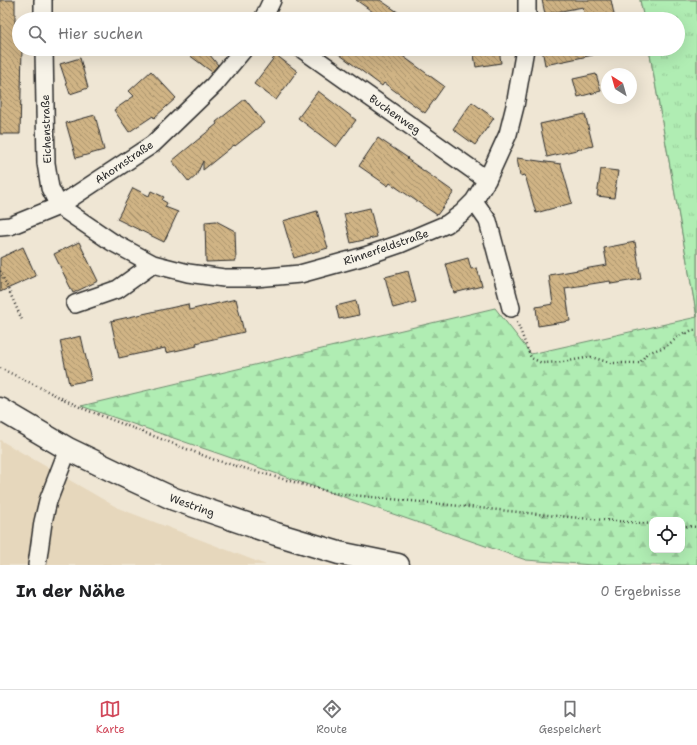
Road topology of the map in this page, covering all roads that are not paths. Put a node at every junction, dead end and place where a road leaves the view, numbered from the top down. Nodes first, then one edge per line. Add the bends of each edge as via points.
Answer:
1 (43, 0) edge
2 (272, 0) edge
3 (527, 0) edge
4 (44, 12) edge
5 (266, 12) edge
6 (527, 12) edge
7 (44, 56) edge
8 (238, 56) edge
9 (312, 56) edge
10 (524, 56) edge
11 (487, 180) junction
12 (474, 201) junction
13 (59, 206) junction
14 (0, 227) edge
15 (152, 264) junction
16 (75, 304) dead end
17 (511, 308) road end
18 (0, 408) edge
19 (68, 449) junction
20 (37, 565) edge
21 (398, 565) edge

1 - 4 street
2 - 5 street
3 - 6 street
7 - 13 street, Eichenstraße via 46,164 50,188
8 - 13 street, Ahornstraße via 214,85 153,144
9 - 11 street, Buchenweg
10 - 11 street, Rinnerfeldstraße via 508,134
11 - 12 street, Rinnerfeldstraße
12 - 15 street, Rinnerfeldstraße via 447,224 400,244 300,274 224,278
12 - 17 street via 488,221
13 - 14 street, Ahornstraße via 10,226
13 - 15 street, Rinnerfeldstraße via 112,242
15 - 16 street via 118,289
18 - 19 main road, Westring
19 - 20 street via 48,501
19 - 21 main road, Westring via 174,499 338,553

